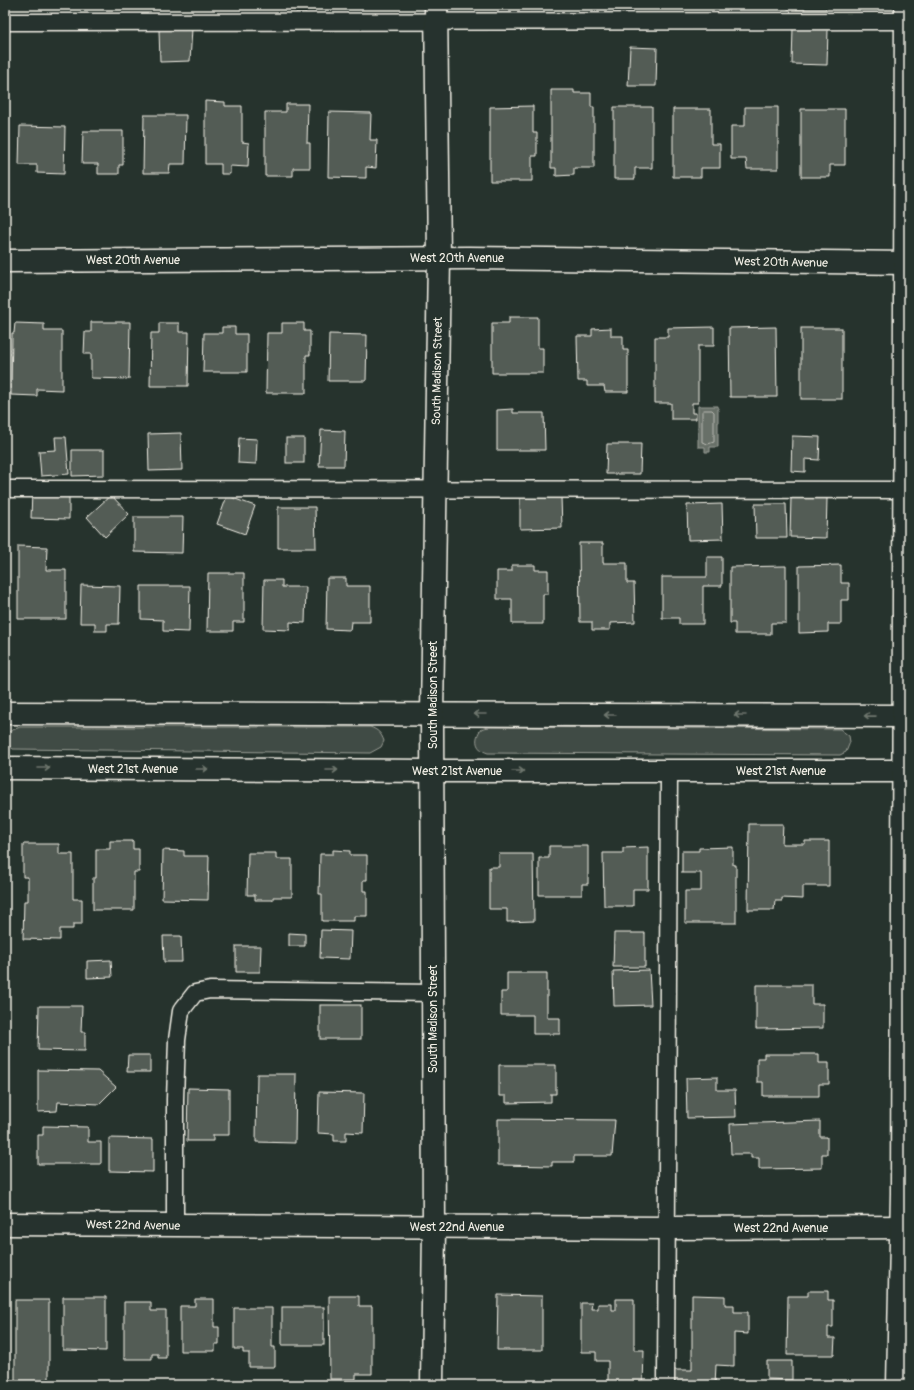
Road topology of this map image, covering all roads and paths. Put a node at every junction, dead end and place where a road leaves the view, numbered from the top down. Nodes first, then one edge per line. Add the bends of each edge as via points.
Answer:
1 (436, 13) edge
2 (907, 15) edge
3 (5, 22) edge
4 (439, 258) junction
5 (5, 261) edge
6 (907, 263) edge
7 (5, 489) edge
8 (435, 489) junction
9 (906, 490) edge
10 (5, 713) edge
11 (432, 714) junction
12 (906, 716) edge
13 (5, 768) edge
14 (433, 771) junction
15 (669, 771) junction
16 (907, 771) edge
17 (433, 993) junction
18 (5, 1224) edge
19 (175, 1226) junction
20 (434, 1227) junction
21 (905, 1227) edge
22 (668, 1228) junction
23 (432, 1385) edge
24 (666, 1385) edge
25 (898, 1385) edge

1 - 2 lane
1 - 3 lane
1 - 4 street, South Madison Street
2 - 6 street
4 - 5 street, West 20th Avenue
4 - 6 street, West 20th Avenue
4 - 8 street, South Madison Street
6 - 9 street
7 - 8 lane
8 - 9 lane
8 - 11 street, South Madison Street
9 - 12 street
10 - 11 street
12 -> 11 street
11 - 14 street, South Madison Street
12 - 16 street
13 -> 14 street, West 21st Avenue
14 -> 15 street, West 21st Avenue
14 - 17 street, South Madison Street
15 - 16 street, West 21st Avenue
15 - 22 lane
16 - 21 street
17 - 19 lane via 210,990 195,993 181,1011 177,1040
17 - 20 street, South Madison Street
18 - 19 street, West 22nd Avenue
19 - 20 street, West 22nd Avenue
20 - 22 street, West 22nd Avenue
20 - 23 street, South Madison Street
21 - 22 street, West 22nd Avenue
21 - 25 street
22 - 24 lane

